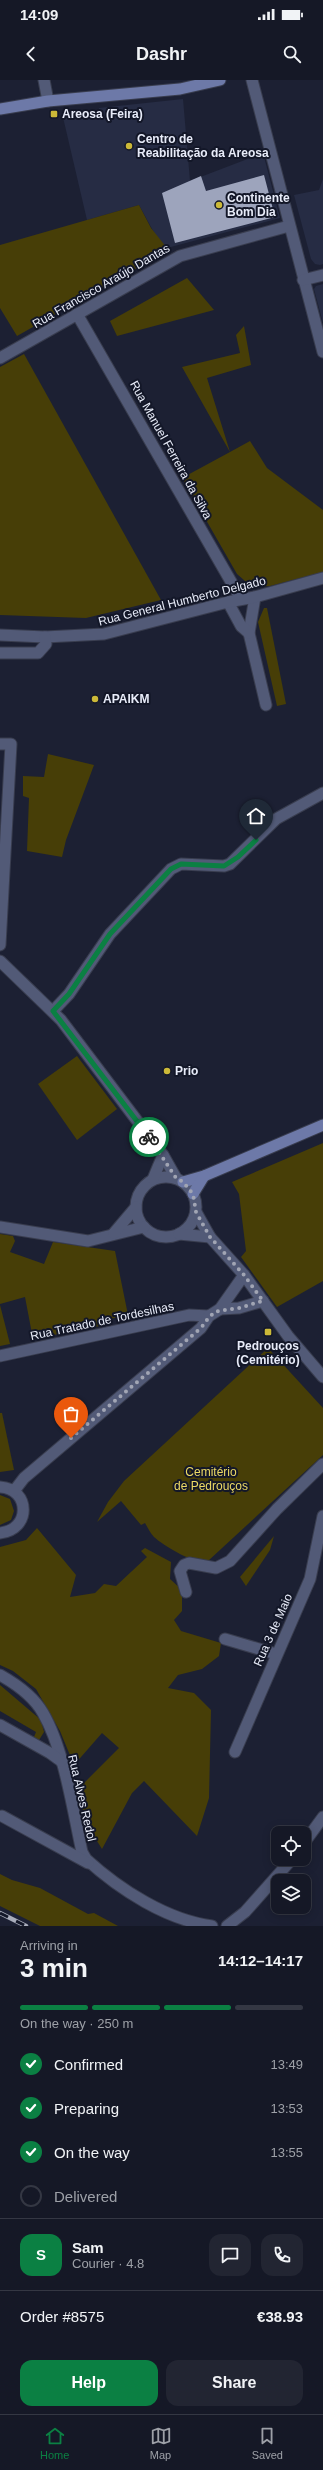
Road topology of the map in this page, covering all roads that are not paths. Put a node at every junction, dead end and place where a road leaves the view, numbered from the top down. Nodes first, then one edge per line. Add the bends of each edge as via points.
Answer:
1 (44, 80) edge
2 (220, 80) edge
3 (252, 80) edge
4 (48, 101) junction
5 (0, 109) edge
6 (289, 226) junction
7 (323, 275) edge
8 (303, 280) junction
9 (77, 314) junction
10 (323, 352) edge
11 (0, 358) edge
12 (323, 578) edge
13 (255, 597) junction
14 (241, 599) junction
15 (228, 602) junction
16 (249, 633) junction
17 (0, 635) edge
18 (45, 637) junction
19 (0, 653) edge
20 (266, 705) dead end
21 (0, 744) edge
22 (323, 792) edge
23 (1, 895) edge
24 (0, 945) edge
25 (0, 961) edge
26 (53, 1011) junction
27 (323, 1125) edge
28 (163, 1155) junction
29 (204, 1176) junction
30 (153, 1179) junction
31 (180, 1180) junction
32 (193, 1194) junction
33 (136, 1207) junction
34 (196, 1212) junction
35 (0, 1227) edge
36 (144, 1227) junction
37 (114, 1233) junction
38 (179, 1234) junction
39 (210, 1237) junction
40 (244, 1275) junction
41 (263, 1301) junction
42 (220, 1309) junction
43 (209, 1316) junction
44 (0, 1356) edge
45 (323, 1377) edge
46 (323, 1464) edge
47 (0, 1487) edge
48 (14, 1491) junction
49 (323, 1516) edge
50 (0, 1533) edge
51 (186, 1592) dead end
52 (225, 1639) dead end
53 (276, 1654) junction
54 (0, 1675) edge
55 (0, 1725) edge
56 (234, 1752) dead end
57 (62, 1762) junction
58 (2, 1816) dead end
59 (323, 1817) edge
60 (318, 1830) edge
61 (94, 1866) junction
62 (286, 1866) edge
63 (208, 1926) edge
64 (227, 1926) edge

1 - 4 street
2 - 4 main road via 180,89
3 - 6 street
4 - 5 main road
6 - 8 street
6 - 9 street, Rua Francisco Araújo Dantas via 180,256
7 - 8 street
8 - 10 street
9 - 11 street, Rua Francisco Araújo Dantas
9 - 14 street, Rua Manuel Ferreira da Silva
12 - 13 street, Rua General Humberto Delgado
13 - 14 street, Rua General Humberto Delgado
13 - 16 street
14 - 15 street, Rua General Humberto Delgado
15 - 16 street via 241,626
15 - 18 street, Rua General Humberto Delgado via 104,634
16 - 20 street
17 - 18 street, Rua General Humberto Delgado
18 - 19 street via 46,644 38,653
21 - 23 street via 12,744
22 - 26 street via 276,819 230,864 181,864 171,869 110,934 69,994
23 - 24 street
25 - 26 street
26 - 28 street
27 - 29 main road
28 - 30 street
28 - 31 street
29 - 31 main road
29 - 32 main road
30 - 31 street via 161,1177
30 - 33 street via 140,1190
31 - 32 street
32 - 34 street
33 - 36 street
33 - 37 street
34 - 38 street via 187,1228
34 - 39 street
35 - 37 street via 88,1241
36 - 37 street
36 - 38 street via 160,1236
38 - 39 street
39 - 40 street
40 - 41 street
40 - 42 street
41 - 42 street via 239,1308
41 - 45 street via 288,1336
42 - 43 street
43 - 44 street, Rua Tratado de Tordesilhas via 189,1315
43 - 48 street via 201,1328 24,1478
46 - 51 street via 277,1509 230,1561 216,1568 184,1564 180,1571
47 - 48 street
48 - 50 street via 22,1503 22,1518 14,1530
49 - 53 street, Rua 3 de Maio via 310,1579
52 - 53 street
53 - 56 street, Rua 3 de Maio
54 - 57 street, Rua Alves Redol via 23,1690 43,1713
55 - 57 street via 50,1752
57 - 61 street, Rua Alves Redol via 82,1852
58 - 61 street
59 - 60 street
61 - 63 street, Rua Alves Redol via 152,1907
62 - 64 street via 250,1907

